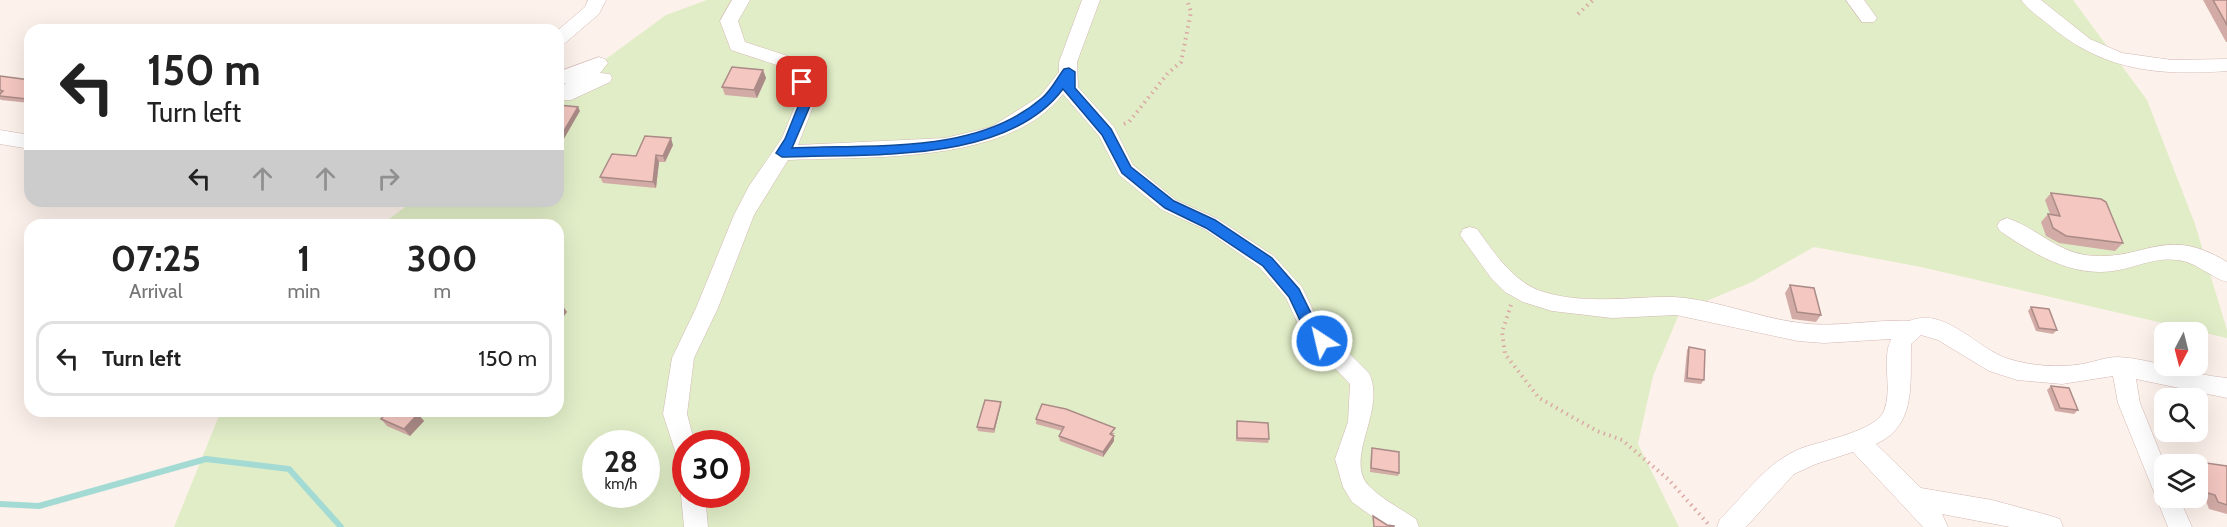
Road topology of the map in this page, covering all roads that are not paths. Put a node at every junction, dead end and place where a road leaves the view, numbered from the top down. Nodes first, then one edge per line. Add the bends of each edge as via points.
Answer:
1 (597, 0) edge
2 (741, 0) edge
3 (1091, 0) edge
4 (1855, 0) edge
5 (2030, 0) edge
6 (1868, 18) dead end
7 (564, 35) edge
8 (2227, 65) edge
9 (1069, 72) junction
10 (564, 77) edge
11 (603, 78) dead end
12 (564, 95) edge
13 (564, 95) edge
14 (0, 137) edge
15 (24, 141) edge
16 (782, 153) junction
17 (2007, 226) dead end
18 (1470, 235) dead end
19 (2227, 274) edge
20 (1908, 330) junction
21 (2123, 367) junction
22 (2227, 388) edge
23 (680, 430) edge
24 (1858, 441) junction
25 (2154, 467) edge
26 (1914, 498) junction
27 (694, 508) edge
28 (2171, 508) edge
29 (696, 527) edge
30 (1407, 527) edge
31 (1729, 527) edge
32 (1936, 527) edge
33 (2051, 527) edge
34 (2180, 527) edge

1 - 7 street via 593,10
2 - 16 street via 729,21 737,46 797,65 807,99
3 - 9 street via 1068,62
4 - 6 street
5 - 8 street via 2084,43 2119,58 2176,68
9 - 16 street via 1047,101 998,132 945,145
9 - 30 street via 1069,89 1107,132 1126,170 1161,198 1211,224 1267,262 1294,293 1311,329 1361,380 1359,422 1347,459 1351,479 1360,494
10 - 13 street via 599,63
11 - 12 street
14 - 15 street
16 - 23 street via 744,215 683,358 675,414
17 - 19 street via 2057,256 2077,261 2099,264 2176,252 2197,256
18 - 20 street via 1513,286 1552,302 1612,309 1676,306 1798,332
20 - 21 street via 1938,328 1995,364 2024,372 2082,373
20 - 24 street via 1900,343 1894,417
21 - 22 street
21 - 25 street via 2129,403
24 - 26 street
24 - 31 street via 1806,455 1785,467
26 - 32 street
26 - 33 street via 1992,511
27 - 29 street
28 - 34 street

